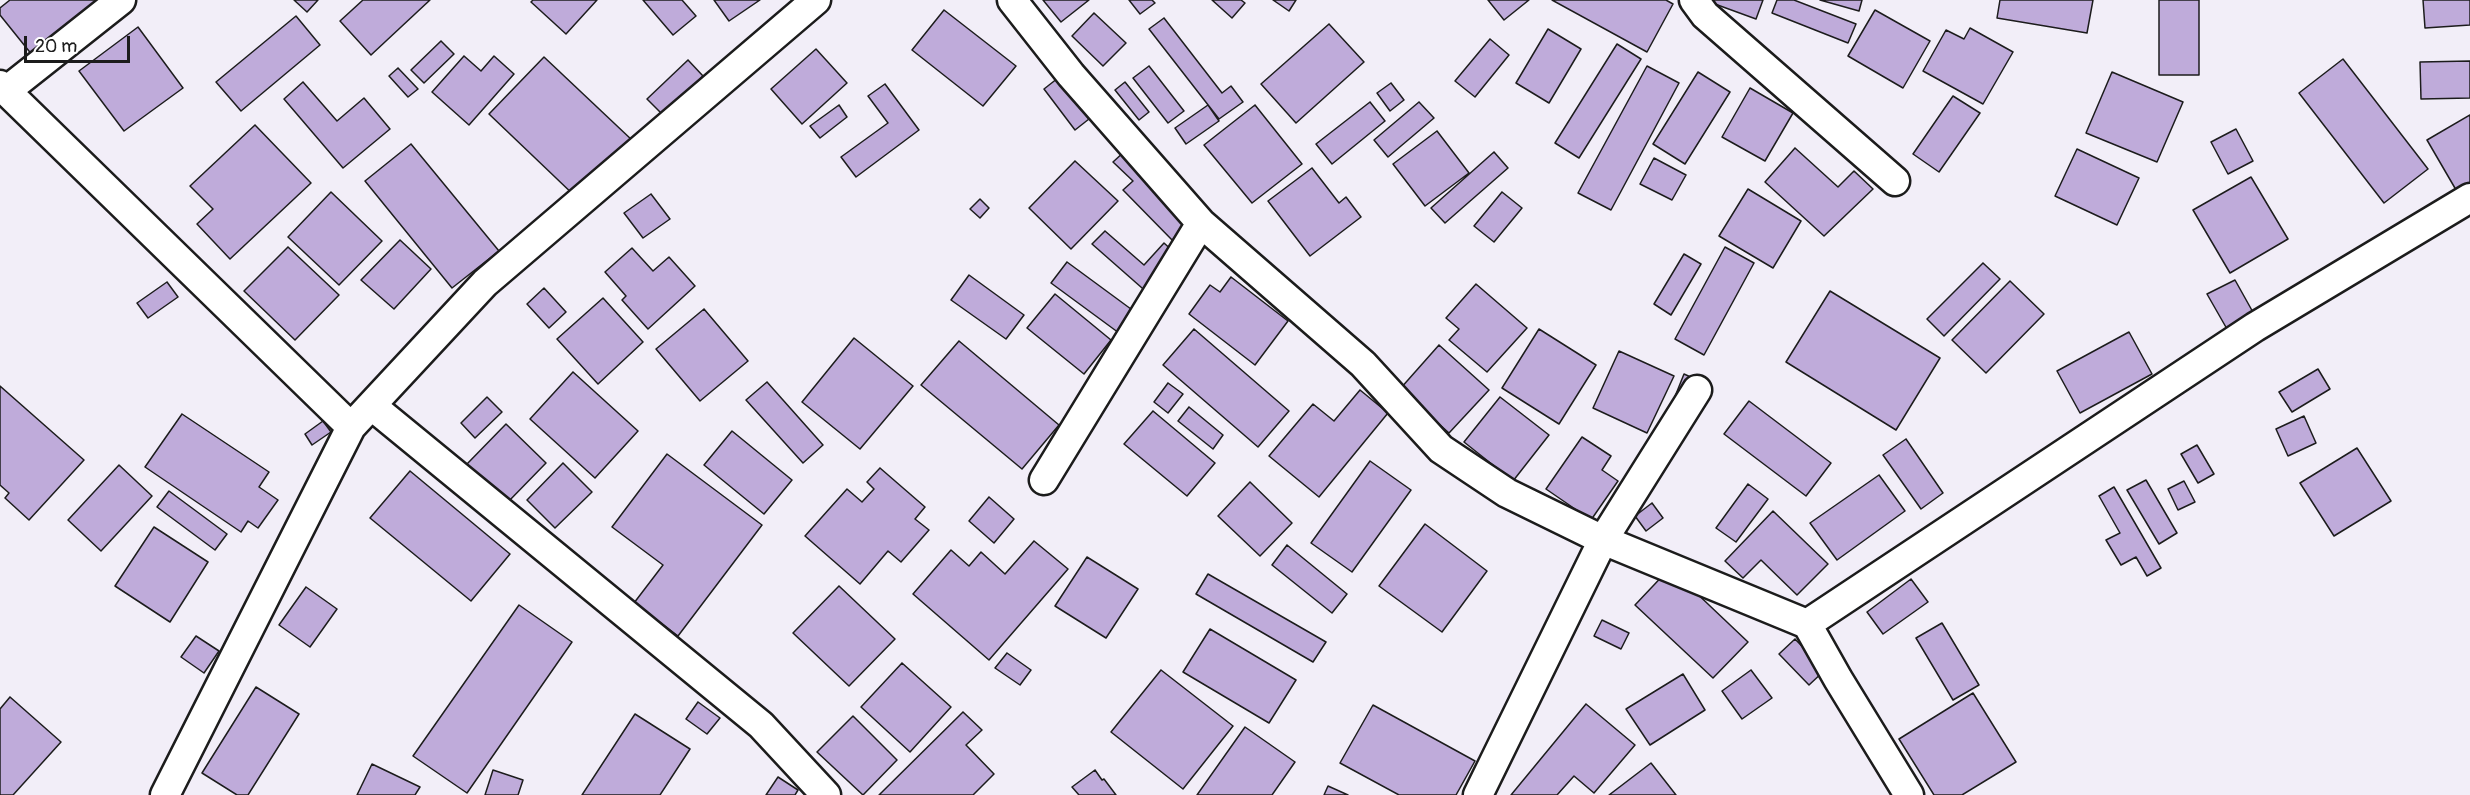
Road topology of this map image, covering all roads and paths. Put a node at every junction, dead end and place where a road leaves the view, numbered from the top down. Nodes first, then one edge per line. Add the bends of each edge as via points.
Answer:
1 (121, 0) edge
2 (816, 0) edge
3 (1012, 0) edge
4 (1694, 0) edge
5 (3, 88) edge
6 (1895, 181) dead end
7 (2470, 198) edge
8 (1201, 223) junction
9 (1697, 390) dead end
10 (372, 406) junction
11 (351, 427) junction
12 (1044, 480) dead end
13 (1603, 540) junction
14 (1808, 624) junction
15 (165, 795) edge
16 (826, 795) edge
17 (1478, 795) edge
18 (1909, 795) edge

1 - 5 street
2 - 10 street via 485,283
3 - 8 street via 1071,75
4 - 6 street via 1705,15
5 - 11 street
7 - 14 street via 2255,327
8 - 12 street
8 - 13 street via 1363,364 1441,449 1507,493
9 - 13 street
10 - 11 street
10 - 16 street via 761,725
11 - 15 street
13 - 14 street
13 - 17 street
14 - 18 street

